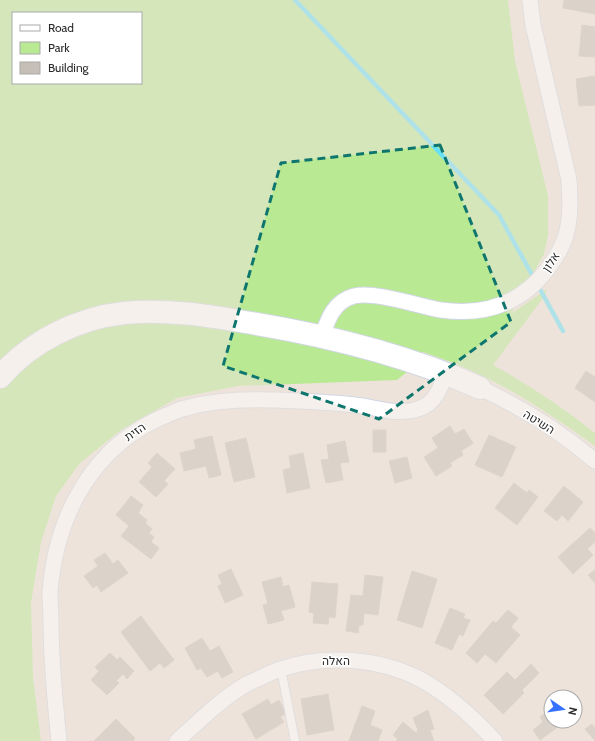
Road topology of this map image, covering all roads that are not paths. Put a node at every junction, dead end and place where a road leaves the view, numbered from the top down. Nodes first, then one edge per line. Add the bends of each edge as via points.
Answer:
1 (530, 0) edge
2 (322, 336) junction
3 (445, 373) junction
4 (0, 376) edge
5 (480, 388) joint
6 (595, 461) edge
7 (281, 669) junction
8 (60, 741) edge
9 (177, 741) edge
10 (296, 741) edge
11 (495, 741) edge

1 - 2 street, אלון via 533,25 569,180 570,216 567,232 552,263 527,291 500,306 482,310 441,310 380,297 355,296 346,299 334,310
2 - 3 main road via 382,351
2 - 4 main road via 183,313 124,313 98,318 54,334 30,350
3 - 5 main road
3 - 8 street, הזית via 433,399 420,409 412,411 312,401 226,401 185,408 149,422 118,444 92,472 71,506 57,546 50,592 51,644
5 - 6 street, השיטה via 551,428
7 - 9 street, האלה via 246,684 213,708
7 - 10 lane
7 - 11 street, האלה via 316,661 351,660 386,666 419,679 450,698

